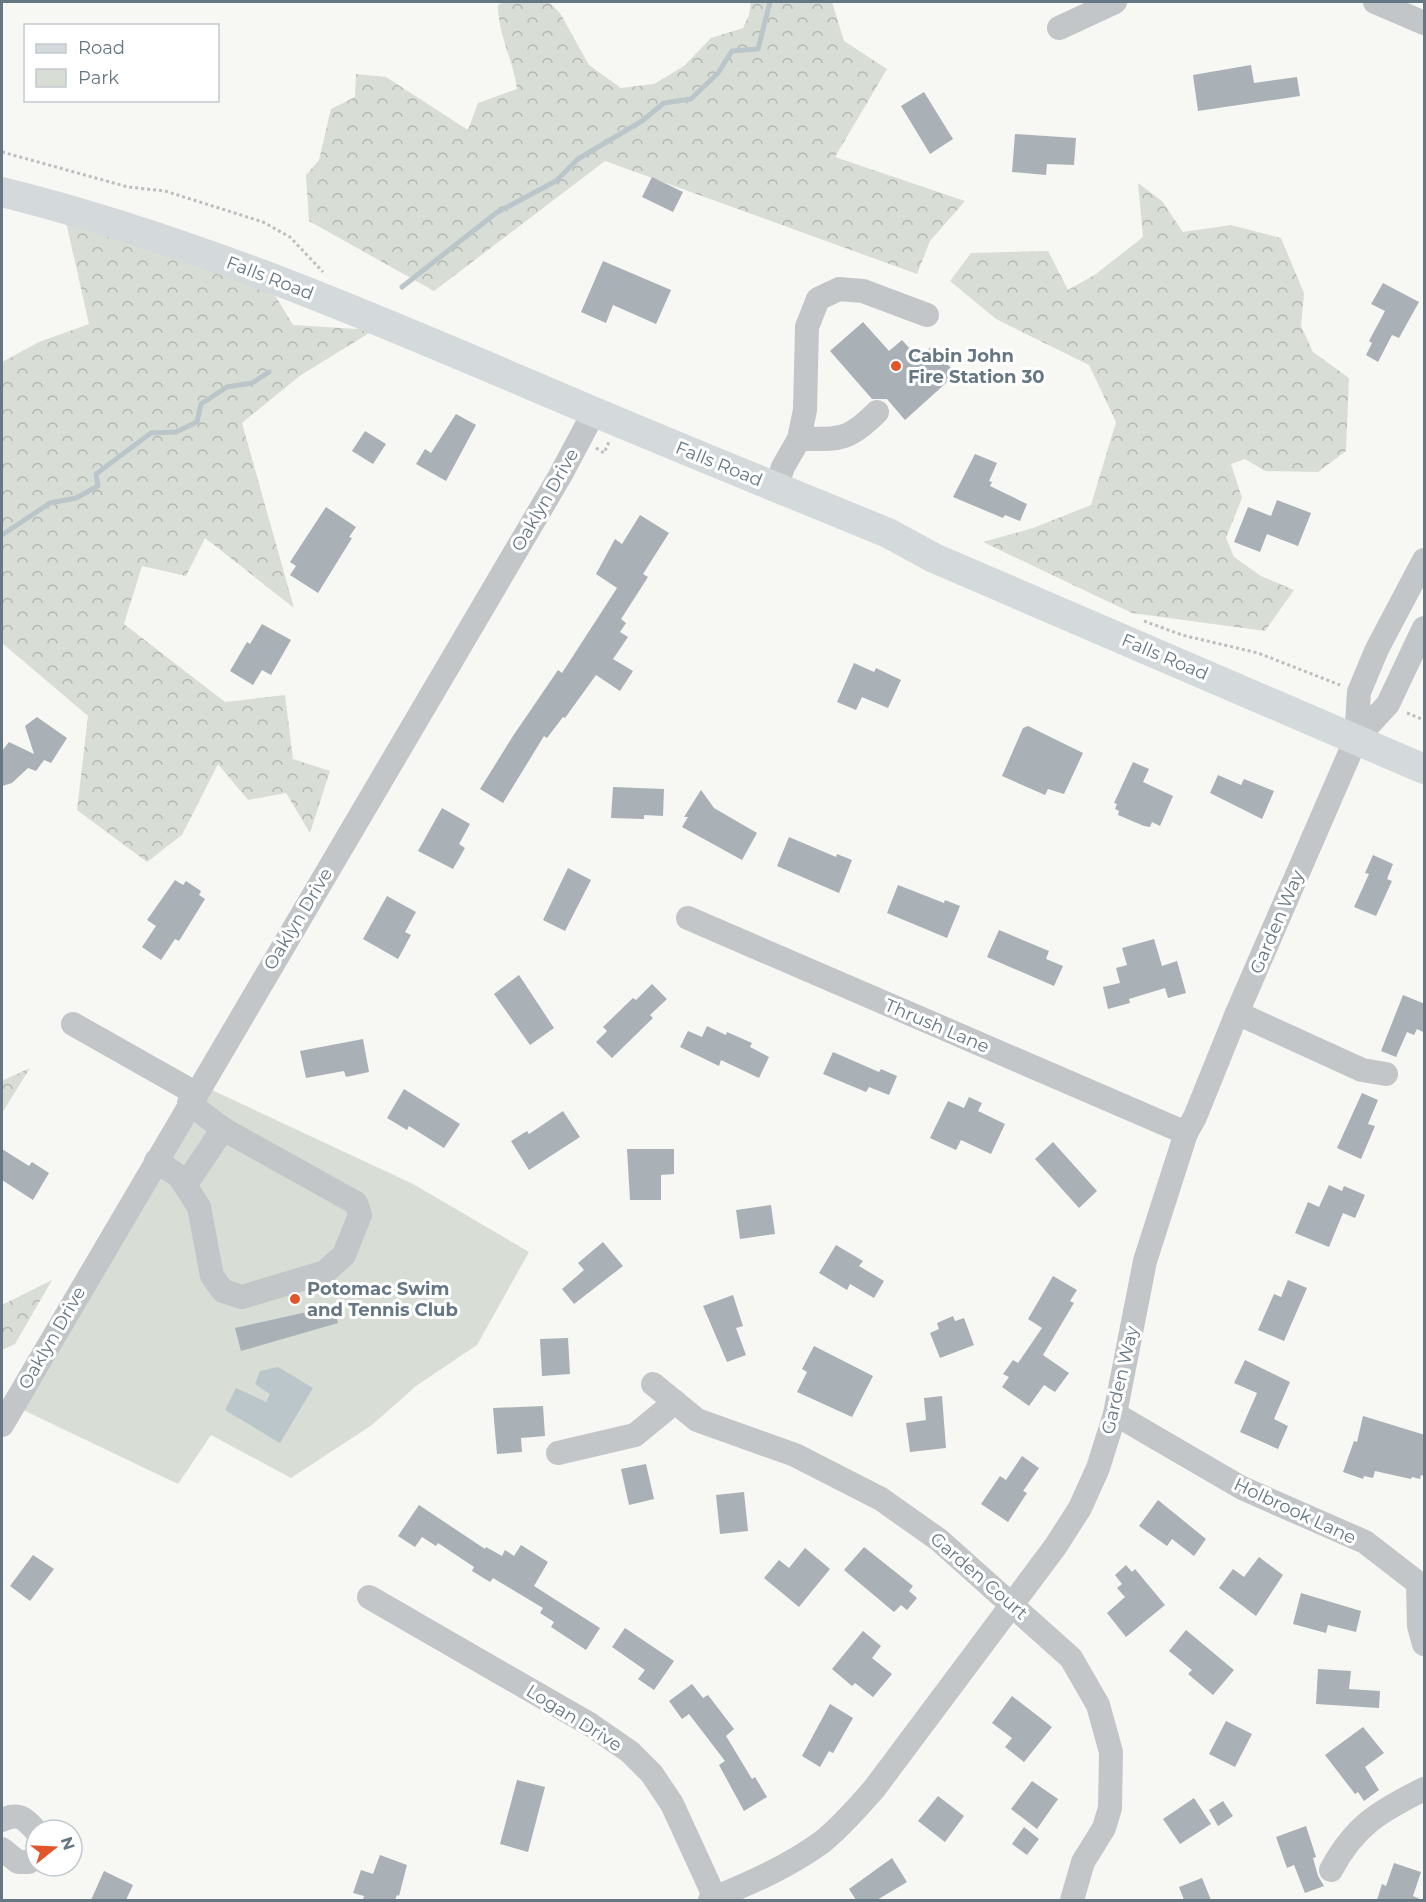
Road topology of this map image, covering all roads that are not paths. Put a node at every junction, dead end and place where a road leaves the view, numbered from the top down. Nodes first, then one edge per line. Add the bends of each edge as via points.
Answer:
1 (1115, 2) edge
2 (1375, 2) edge
3 (1425, 23) edge
4 (1059, 28) dead end
5 (2, 192) edge
6 (927, 315) dead end
7 (594, 412) junction
8 (877, 412) dead end
9 (799, 439) junction
10 (777, 487) junction
11 (1425, 560) edge
12 (1425, 628) edge
13 (1356, 739) junction
14 (1425, 769) edge
15 (688, 918) dead end
16 (1237, 1013) junction
17 (73, 1024) dead end
18 (1386, 1074) dead end
19 (192, 1098) junction
20 (223, 1128) junction
21 (1186, 1133) junction
22 (156, 1161) junction
23 (186, 1184) junction
24 (653, 1384) dead end
25 (10, 1391) edge
26 (675, 1401) junction
27 (1115, 1414) junction
28 (2, 1425) edge
29 (558, 1453) dead end
30 (1421, 1579) edge
31 (369, 1597) dead end
32 (1012, 1603) junction
33 (1425, 1644) edge
34 (1425, 1789) edge
35 (25, 1818) edge
36 (2, 1820) edge
37 (2, 1849) edge
38 (24, 1862) edge
39 (1331, 1870) dead end
40 (714, 1900) edge
41 (1072, 1900) edge

1 - 4 street
2 - 3 street
5 - 7 main road, Falls Road via 85,212 198,249
6 - 9 street via 863,291 839,289 818,299 807,327
7 - 10 main road, Falls Road
7 - 19 street, Oaklyn Drive via 560,476
8 - 9 street via 857,431 839,439
9 - 10 street
10 - 13 main road, Falls Road
11 - 13 street via 1377,649 1359,692
12 - 13 street via 1388,704
13 - 14 main road, Falls Road
13 - 16 street, Garden Way
15 - 21 street, Thrush Lane
16 - 18 street via 1362,1070
16 - 21 street, Garden Way
17 - 19 street
19 - 20 street
19 - 22 street, Oaklyn Drive
20 - 23 street
20 - 23 street via 356,1203 360,1215 344,1255 325,1272 274,1289 242,1297 223,1291 212,1276 199,1207
21 - 27 street, Garden Way via 1145,1261
22 - 23 street
22 - 25 street, Oaklyn Drive
24 - 26 street, Garden Court
25 - 28 street, Oaklyn Drive
26 - 29 street via 634,1435
26 - 32 street, Garden Court via 697,1420 795,1455 881,1499 939,1540
27 - 30 street, Holbrook Lane via 1242,1488 1365,1542
27 - 32 street, Garden Way via 1080,1508
30 - 33 street, Holbrook Lane via 1419,1626
31 - 40 street, Logan Drive via 591,1725 630,1752 652,1774 672,1804
32 - 40 street, Garden Way via 874,1789 847,1819 791,1863
32 - 41 street, Garden Court via 1071,1658 1098,1705 1111,1748 1110,1808 1104,1828 1083,1862
34 - 39 street via 1380,1812 1345,1844
35 - 36 street via 12,1815
37 - 38 street via 18,1862

